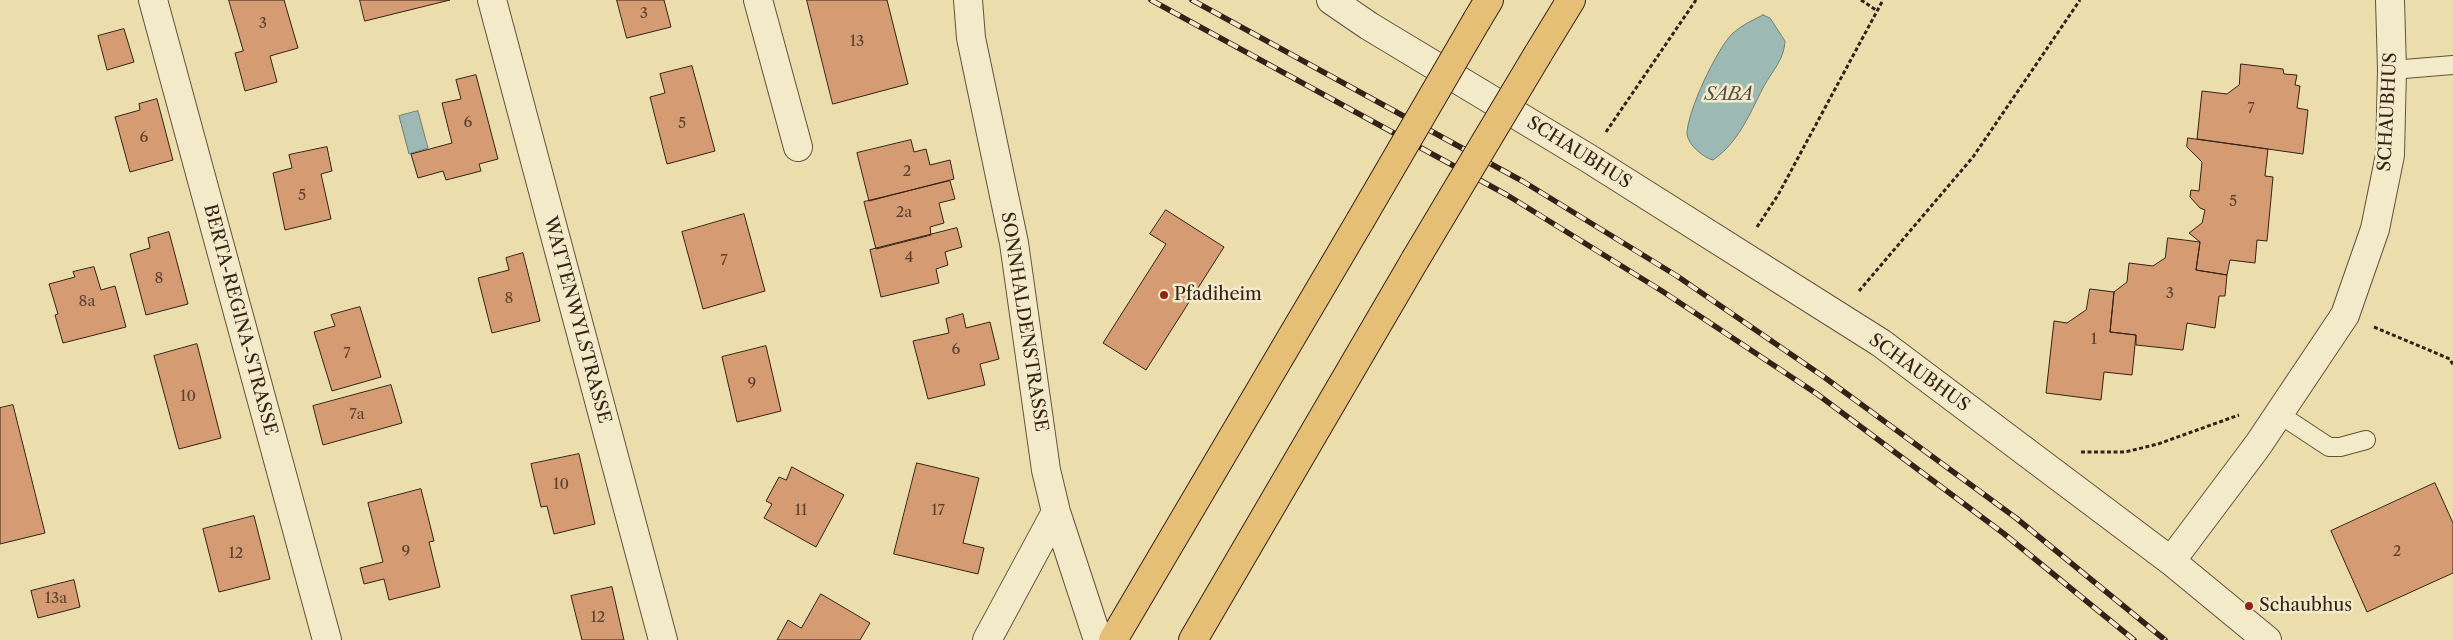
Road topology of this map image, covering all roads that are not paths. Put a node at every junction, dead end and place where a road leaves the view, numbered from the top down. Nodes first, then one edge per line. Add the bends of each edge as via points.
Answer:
1 (153, 0) edge
2 (492, 0) edge
3 (758, 0) edge
4 (968, 0) edge
5 (1331, 0) edge
6 (1571, 0) edge
7 (2390, 0) edge
8 (1483, 10) edge
9 (2453, 65) edge
10 (2392, 70) junction
11 (798, 147) dead end
12 (2279, 414) junction
13 (2366, 440) dead end
14 (1056, 512) junction
15 (2171, 561) junction
16 (328, 640) edge
17 (663, 640) edge
18 (987, 640) edge
19 (1098, 640) edge
20 (1113, 640) edge
21 (1193, 640) edge
22 (2267, 640) edge

1 - 16 street, BERTA-REGINA-STRASSE
2 - 17 street, WATTENWYLSTRASSE
3 - 11 street
4 - 14 street, SONNHALDENSTRASSE via 971,38 1014,243 1046,470
5 - 15 street, SCHAUBHUS via 1368,26 1588,158 1882,343
6 - 21 highway, bridge
7 - 10 street, SCHAUBHUS
8 - 20 highway, bridge
9 - 10 lane
10 - 12 street, SCHAUBHUS via 2390,155 2375,229 2345,315
12 - 13 lane via 2329,447
12 - 15 street, SCHAUBHUS
14 - 18 street
14 - 19 street, SONNHALDENSTRASSE
15 - 22 street

